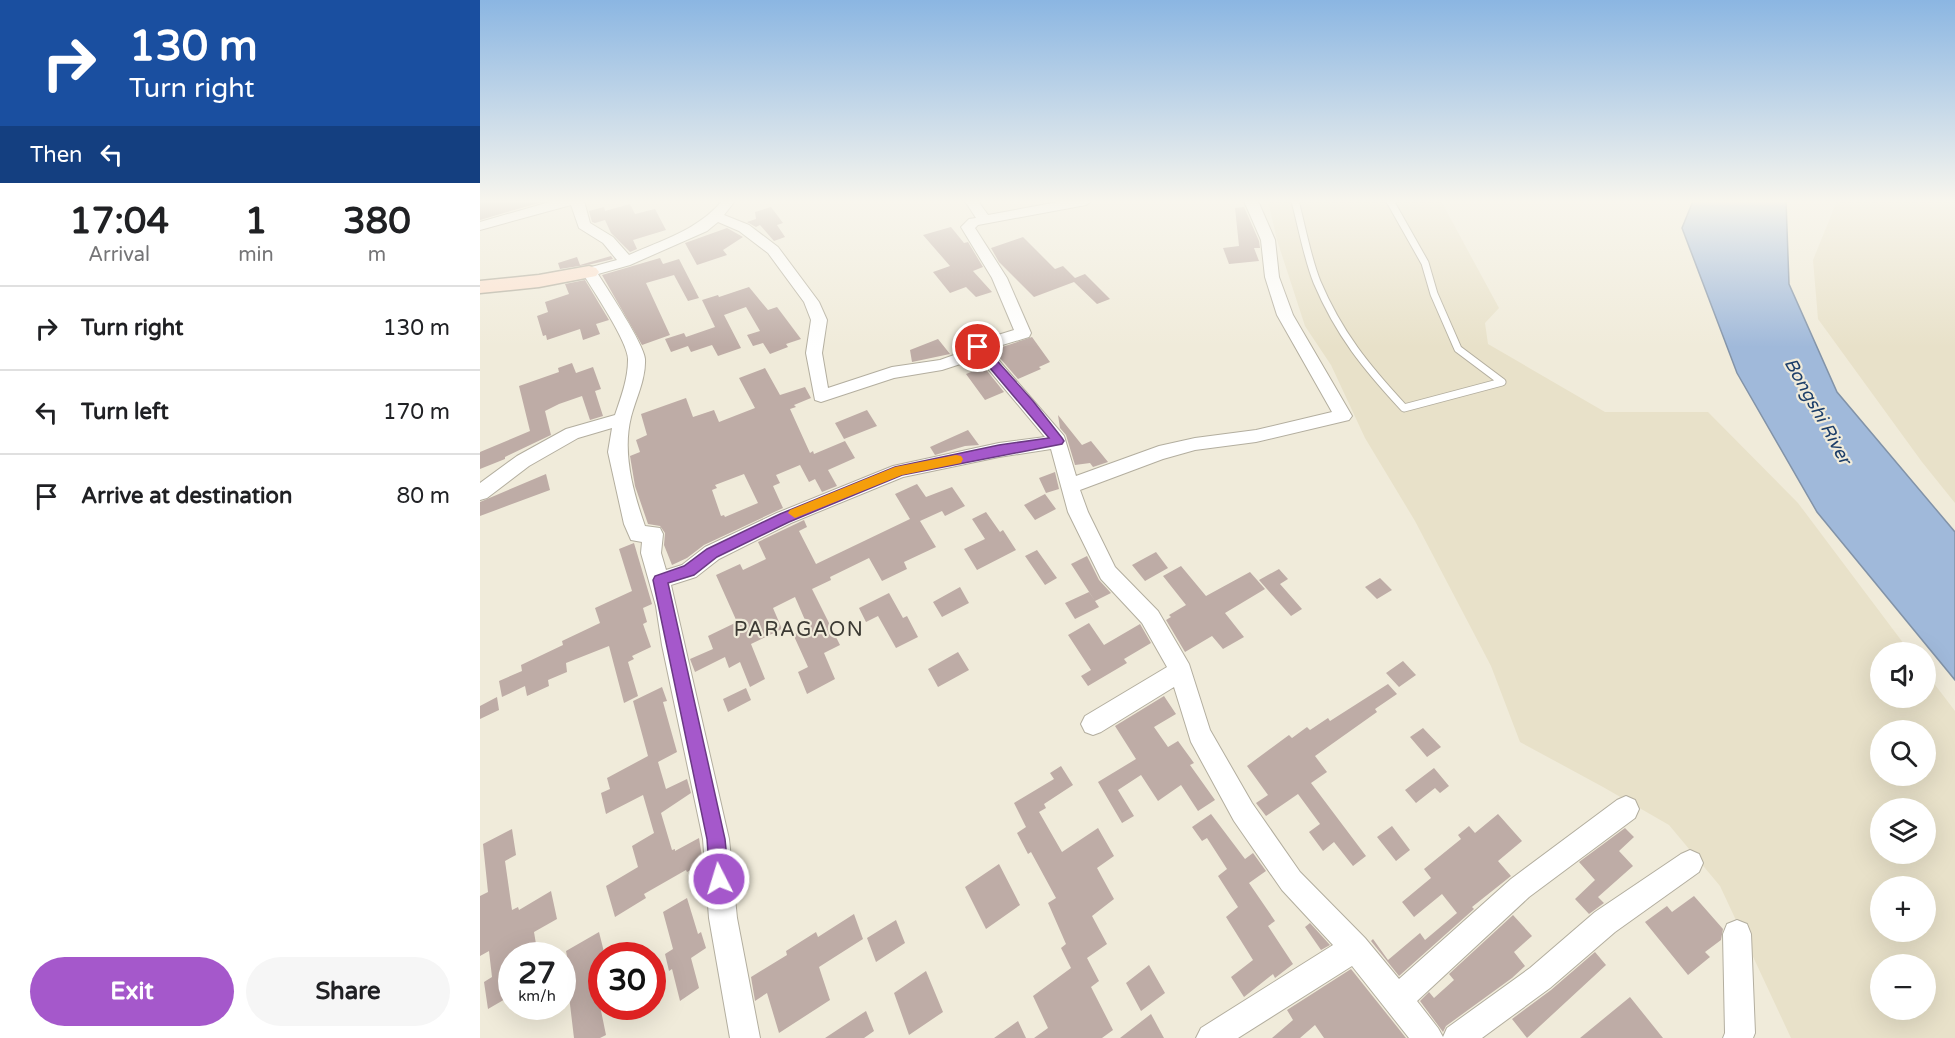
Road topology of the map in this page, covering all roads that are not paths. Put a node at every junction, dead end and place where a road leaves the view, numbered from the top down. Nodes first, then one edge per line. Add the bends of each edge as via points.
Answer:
1 (619, 249) edge
2 (653, 249) edge
3 (772, 249) edge
4 (982, 249) edge
5 (1269, 249) edge
6 (1308, 249) edge
7 (1417, 249) edge
8 (625, 262) junction
9 (589, 272) junction
10 (480, 287) edge
11 (982, 351) junction
12 (622, 419) junction
13 (1058, 441) junction
14 (1069, 486) junction
15 (480, 493) edge
16 (660, 580) junction
17 (1181, 671) junction
18 (1093, 724) dead end
19 (1626, 809) dead end
20 (1690, 862) dead end
21 (1737, 934) dead end
22 (1355, 948) junction
23 (1397, 1000) junction
24 (745, 1038) edge
25 (1211, 1038) edge
26 (1428, 1038) edge
27 (1457, 1038) edge
28 (1738, 1038) edge

1 - 8 street
2 - 8 street
3 - 11 street via 812,302 819,320 814,353 821,396 892,372 929,369
4 - 11 street via 999,275 1023,333 978,347
5 - 14 street via 1272,277 1285,315 1343,416 1177,449
6 - 7 lane via 1316,280 1336,323 1361,361 1404,408 1502,382 1458,349
8 - 9 street
9 - 10 street
9 - 12 street via 637,357 634,383
11 - 13 street
12 - 15 street via 572,433 523,460
12 - 16 street via 617,452 620,472 638,534 654,534 651,553
13 - 14 street
13 - 16 street via 900,471 784,518 712,553 689,571
14 - 17 street via 1108,573 1150,617
16 - 24 street via 716,839 723,918
17 - 18 street
17 - 22 street via 1199,734 1243,812 1291,881
19 - 23 street via 1520,888
20 - 27 street via 1605,922 1540,978
21 - 28 street
22 - 23 street
22 - 25 street
23 - 26 street

